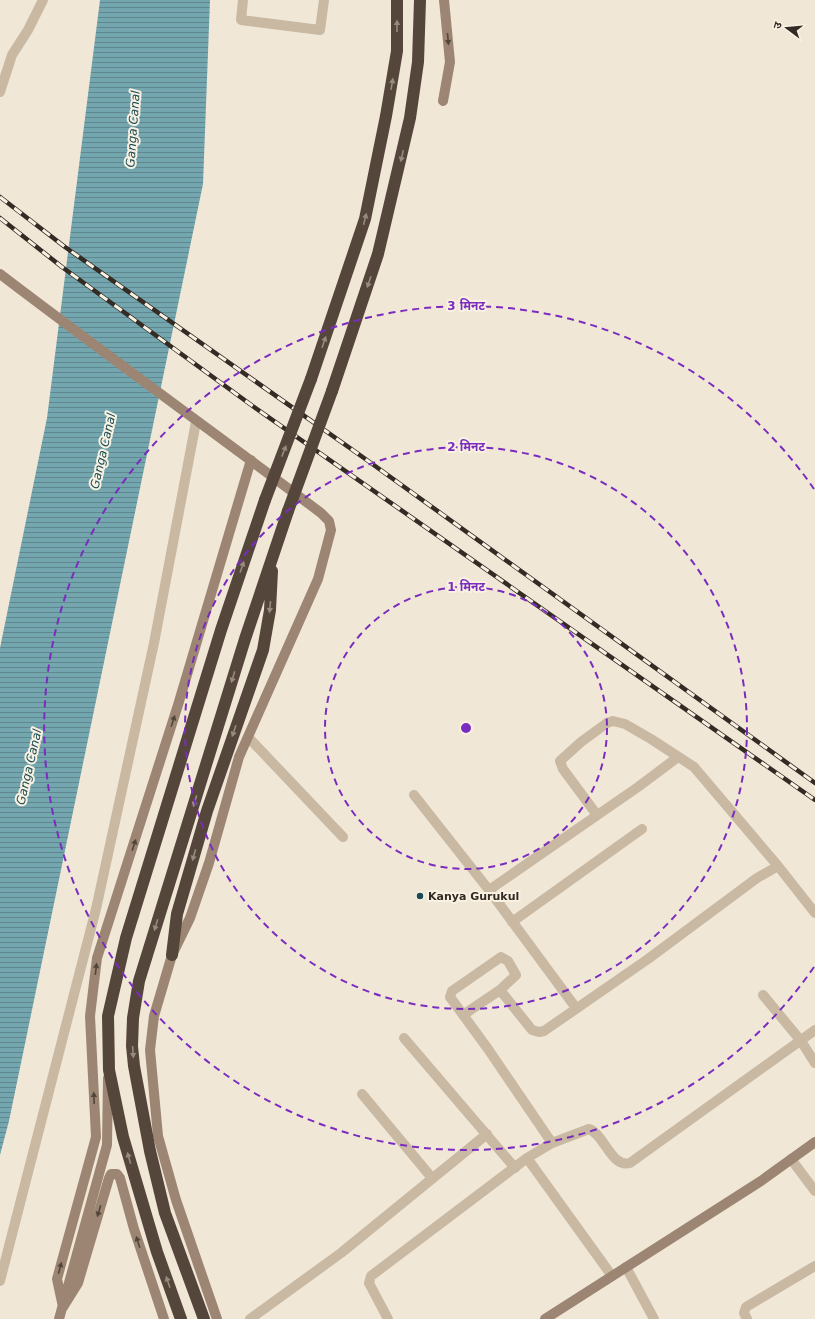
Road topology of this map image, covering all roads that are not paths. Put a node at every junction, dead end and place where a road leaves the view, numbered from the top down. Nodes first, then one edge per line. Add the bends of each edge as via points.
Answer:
1 (44, 0) edge
2 (243, 0) edge
3 (324, 0) edge
4 (397, 0) edge
5 (420, 0) edge
6 (444, 0) edge
7 (0, 92) edge
8 (443, 101) dead end
9 (0, 274) edge
10 (196, 422) junction
11 (251, 460) junction
12 (274, 554) junction
13 (248, 737) junction
14 (678, 757) junction
15 (414, 795) dead end
16 (596, 815) junction
17 (642, 829) dead end
18 (343, 836) dead end
19 (778, 866) junction
20 (489, 890) junction
21 (815, 913) edge
22 (512, 922) junction
23 (172, 955) junction
24 (500, 990) junction
25 (764, 995) dead end
26 (576, 1008) junction
27 (463, 1015) junction
28 (815, 1030) edge
29 (404, 1038) dead end
30 (801, 1041) junction
31 (815, 1062) edge
32 (108, 1070) junction
33 (362, 1094) dead end
34 (487, 1134) junction
35 (815, 1142) edge
36 (552, 1143) junction
37 (528, 1158) junction
38 (791, 1159) junction
39 (515, 1168) junction
40 (432, 1178) junction
41 (815, 1191) edge
42 (815, 1266) edge
43 (626, 1267) junction
44 (612, 1276) junction
45 (0, 1281) edge
46 (62, 1306) junction
47 (59, 1319) edge
48 (164, 1319) edge
49 (181, 1319) edge
50 (204, 1319) edge
51 (216, 1319) edge
52 (250, 1319) edge
53 (388, 1319) edge
54 (546, 1319) edge
55 (654, 1319) edge
56 (747, 1319) edge

1 - 7 street via 12,55
2 - 3 street via 241,20 320,30
32 -> 4 highway, bridge via 108,1016 126,938 221,630 365,219 397,51
5 -> 12 highway, bridge via 418,62 410,118 378,254
6 -> 8 street via 450,62
9 - 10 street
10 - 11 street
10 - 45 street via 154,643 96,909
11 - 13 street via 321,513 329,521 331,530 318,579
46 -> 11 street via 57,1279 96,1137 90,1016 97,958 178,705
12 -> 23 highway via 270,610 263,650 207,811 177,914
12 -> 50 highway via 244,639 139,981 133,1018 134,1066 150,1151 165,1214
13 - 18 street
13 - 23 street via 239,757 209,863 190,918
14 - 16 street
14 - 16 street via 652,739 618,722 607,723 562,757 560,764
14 - 19 street via 694,767
15 - 20 street
16 - 20 street
17 - 22 street
19 - 21 street
19 - 26 street via 757,878
20 - 22 street
22 - 26 street
23 - 51 street via 154,1016 150,1050 158,1136
24 - 26 street via 532,1030 539,1032
24 - 27 street
24 - 27 street via 516,975 508,961 501,958 451,993 450,999
25 - 30 street
27 - 36 street
28 - 30 street
29 - 34 street
30 - 31 street
30 - 36 street via 630,1163 618,1162 600,1137 590,1129
32 - 46 street via 107,1146
49 -> 32 highway via 157,1252 132,1167
33 - 40 street
34 - 39 street
34 - 40 street
35 - 38 street
36 - 37 street
37 - 39 street
37 - 44 street
38 - 41 street
38 - 43 street
39 - 53 street via 371,1276 369,1284
40 - 52 street via 341,1253
42 - 56 street via 746,1307 744,1313
43 - 44 street
43 - 55 street
44 - 54 street
46 - 47 street
48 -> 46 street via 117,1174 112,1174 109,1178 78,1282

